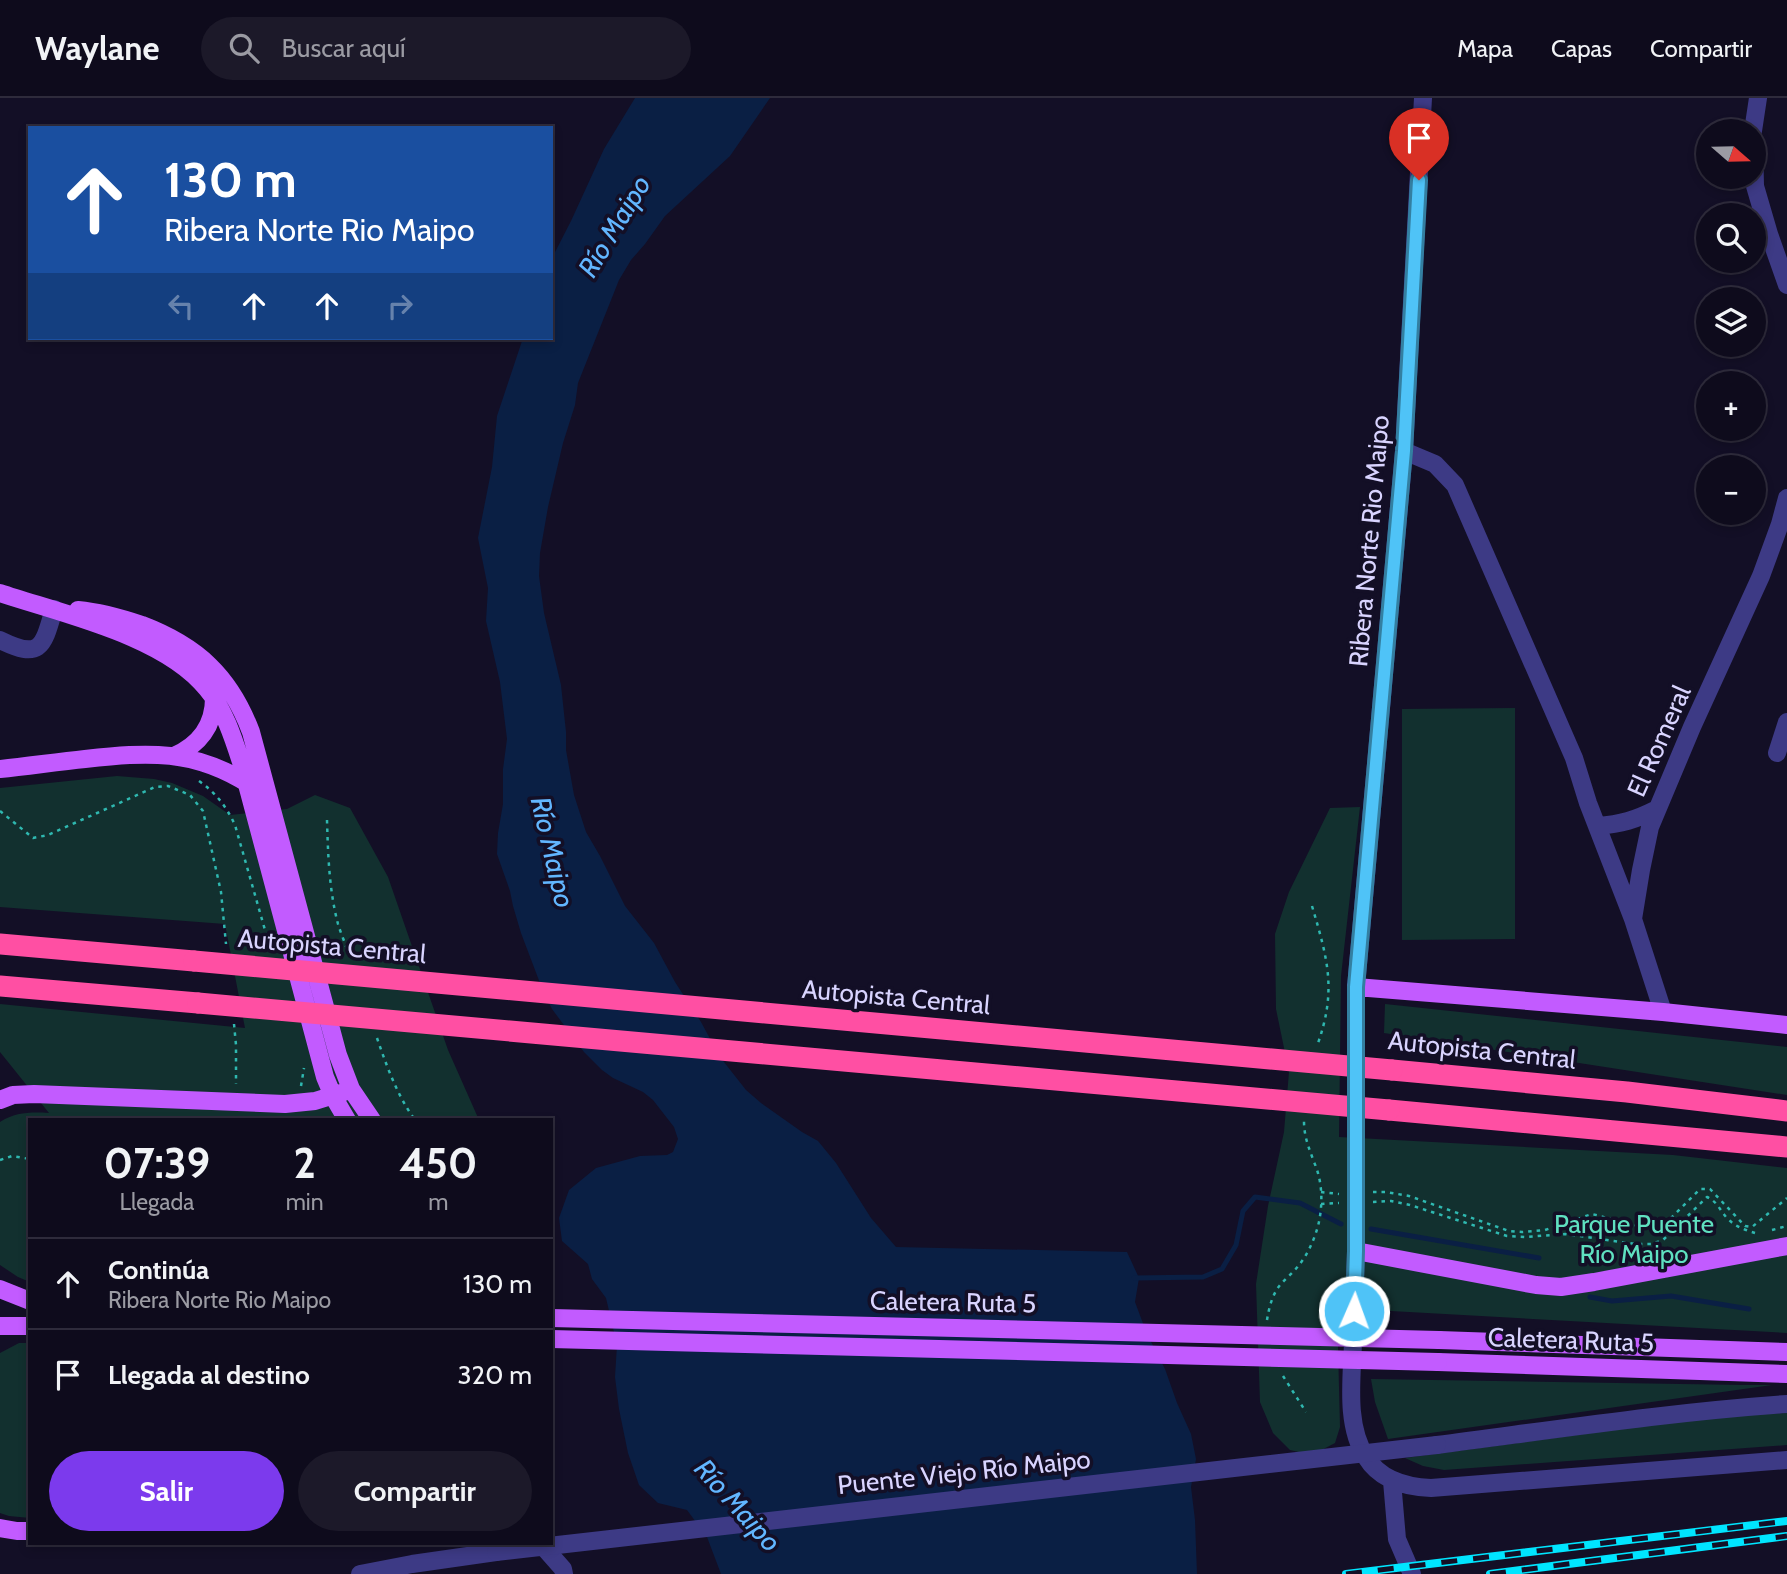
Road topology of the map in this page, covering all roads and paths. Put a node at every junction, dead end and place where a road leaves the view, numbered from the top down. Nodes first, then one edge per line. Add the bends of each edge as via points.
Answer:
1 (1423, 98) edge
2 (1758, 98) edge
3 (1755, 119) edge
4 (1756, 189) edge
5 (1787, 285) edge
6 (1404, 451) junction
7 (1787, 498) edge
8 (0, 593) edge
9 (54, 609) junction
10 (0, 640) edge
11 (214, 698) junction
12 (1787, 722) edge
13 (1777, 753) dead end
14 (174, 756) junction
15 (0, 769) edge
16 (196, 779) dead end
17 (246, 782) junction
18 (268, 797) junction
19 (1657, 809) junction
20 (0, 811) edge
21 (1597, 826) junction
22 (1633, 919) junction
23 (226, 943) dead end
24 (0, 944) edge
25 (271, 950) dead end
26 (0, 986) edge
27 (1356, 987) junction
28 (1663, 1012) junction
29 (234, 1020) dead end
30 (1787, 1025) edge
31 (304, 1066) dead end
32 (351, 1089) junction
33 (333, 1096) junction
34 (0, 1100) edge
35 (236, 1102) junction
36 (285, 1104) junction
37 (1787, 1111) edge
38 (346, 1118) edge
39 (371, 1118) edge
40 (1787, 1147) edge
41 (28, 1159) edge
42 (0, 1160) edge
43 (1321, 1192) dead end
44 (1787, 1198) edge
45 (1356, 1199) junction
46 (1787, 1226) edge
47 (1767, 1231) dead end
48 (1757, 1234) dead end
49 (1787, 1246) edge
50 (1356, 1251) junction
51 (0, 1289) edge
52 (28, 1302) edge
53 (28, 1303) edge
54 (0, 1305) edge
55 (553, 1318) edge
56 (1267, 1328) dead end
57 (553, 1339) edge
58 (1787, 1352) edge
59 (1279, 1370) dead end
60 (1787, 1374) edge
61 (1787, 1404) edge
62 (1306, 1412) dead end
63 (1787, 1460) edge
64 (1392, 1481) junction
65 (0, 1528) edge
66 (28, 1531) edge
67 (542, 1545) edge
68 (360, 1574) edge
69 (564, 1574) edge
70 (1412, 1574) edge

1 - 6 street, Ribera Norte Rio Maipo
2 - 3 street
4 - 5 street
6 - 21 street via 1435,464 1455,485 1574,758
6 - 27 street, Ribera Norte Rio Maipo
7 - 19 street, El Romeral via 1761,576
8 - 9 main road
9 - 10 street via 45,640 35,648 23,650
9 - 11 main road via 162,652 190,671
9 - 18 main road via 87,610 129,621 180,643 204,660 226,682 244,713
11 - 14 main road via 205,733
11 - 17 main road
12 - 13 street
14 - 15 main road via 127,754
14 - 17 main road
16 - 25 path via 219,797 235,825
17 - 18 main road
17 - 33 main road
18 - 32 main road
19 - 21 street via 1618,825
19 - 22 street, El Romeral
20 - 23 path via 33,838 155,787 168,786 190,795 203,811 221,892
21 - 22 street
22 - 28 street, El Romeral
24 - 37 highway, Autopista Central, bridge via 1392,1070
26 - 40 highway, bridge
27 - 28 main road
27 - 45 main road
28 - 30 main road
29 - 35 path
31 - 36 path via 302,1085 285,1096
32 - 33 main road
32 - 39 main road
33 - 36 main road
33 - 38 main road
34 - 35 main road via 34,1094
35 - 36 main road
41 - 42 path
43 - 45 path
44 - 45 path via 1752,1227 1745,1226 1710,1189 1700,1189 1658,1231 1592,1214 1545,1230 1522,1232 1397,1193 1371,1192
45 - 48 path via 1410,1205 1507,1236 1565,1234 1651,1244 1663,1240 1707,1197 1741,1229
45 - 50 main road
45 - 56 path via 1321,1205 1314,1240 1300,1264 1280,1284 1270,1305
46 - 47 path
49 - 50 main road, Caletera Ruta 5 via 1561,1287
50 - 64 street via 1354,1419 1366,1458
51 - 52 main road
53 - 54 main road
55 - 58 main road, Caletera Ruta 5, bridge
57 - 60 main road, Caletera Ruta 5, bridge
59 - 62 path
61 - 68 street, Puente Viejo Río Maipo, bridge via 496,1552
63 - 64 street via 1451,1487 1415,1487
64 - 70 street via 1397,1539
65 - 66 main road
67 - 69 street

